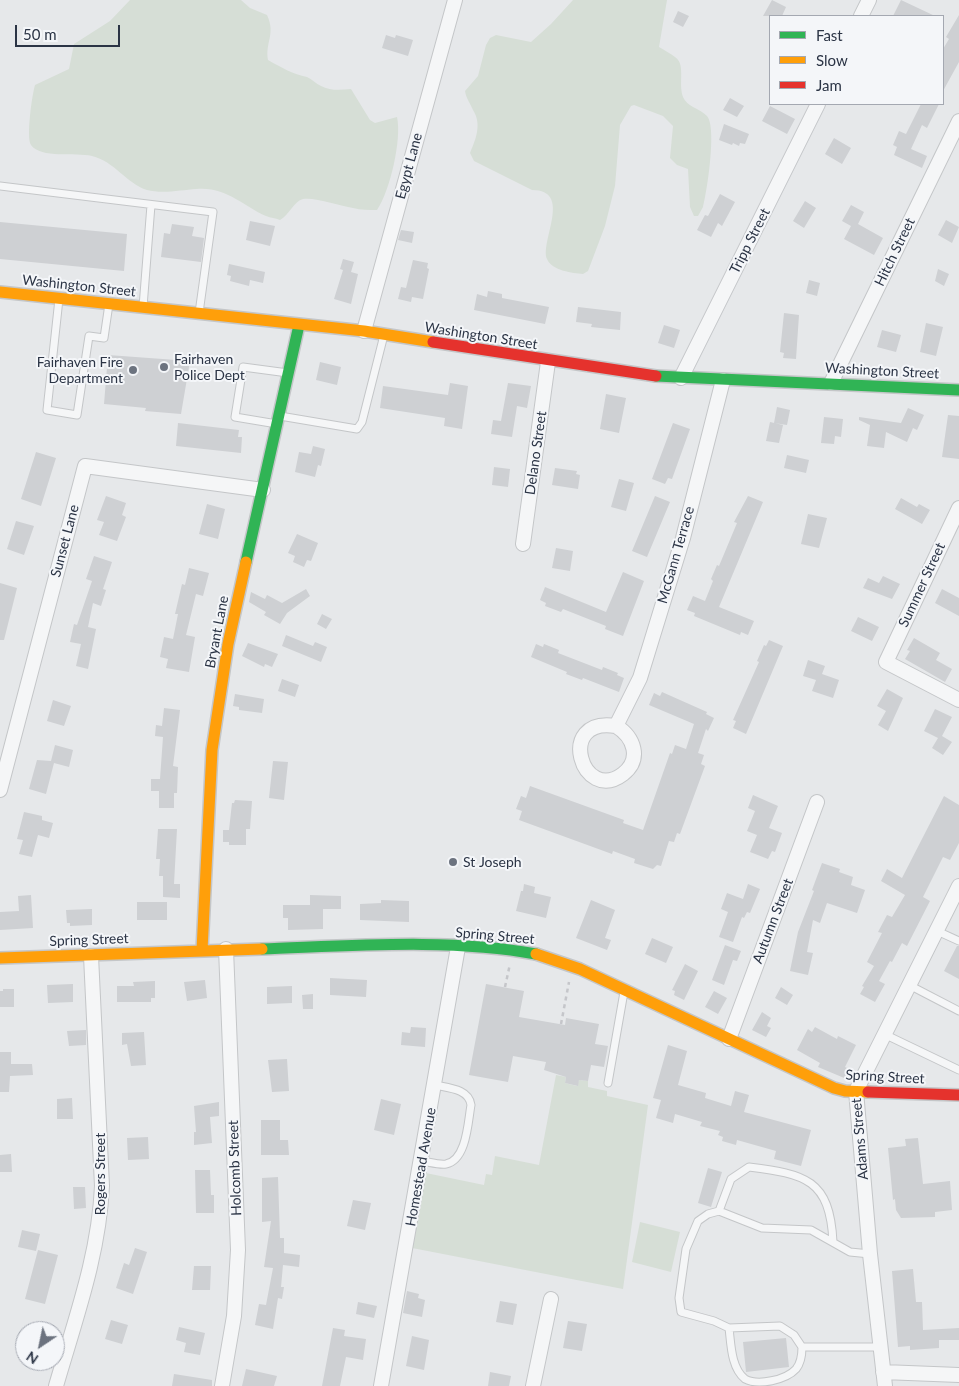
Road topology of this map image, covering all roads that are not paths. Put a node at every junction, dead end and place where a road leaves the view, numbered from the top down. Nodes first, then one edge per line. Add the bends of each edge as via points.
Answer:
1 (455, 0) edge
2 (869, 0) edge
3 (862, 15) edge
4 (818, 105) edge
5 (959, 121) edge
6 (0, 186) edge
7 (152, 205) junction
8 (0, 292) edge
9 (59, 298) junction
10 (109, 304) junction
11 (143, 308) junction
12 (199, 314) junction
13 (299, 325) junction
14 (364, 331) junction
15 (384, 335) junction
16 (548, 362) junction
17 (288, 373) junction
18 (682, 378) junction
19 (723, 380) junction
20 (831, 383) junction
21 (959, 390) edge
22 (278, 420) junction
23 (263, 490) junction
24 (959, 508) edge
25 (523, 544) dead end
26 (959, 700) edge
27 (616, 726) dead end
28 (0, 790) edge
29 (817, 802) dead end
30 (959, 886) edge
31 (937, 931) junction
32 (959, 941) edge
33 (458, 947) junction
34 (226, 949) junction
35 (202, 950) junction
36 (91, 956) junction
37 (0, 958) edge
38 (909, 985) junction
39 (624, 989) junction
40 (959, 1011) edge
41 (884, 1034) junction
42 (729, 1039) junction
43 (959, 1070) edge
44 (608, 1083) dead end
45 (435, 1085) junction
46 (856, 1091) junction
47 (959, 1096) edge
48 (422, 1161) junction
49 (719, 1211) junction
50 (833, 1242) junction
51 (870, 1254) junction
52 (551, 1300) dead end
53 (729, 1328) junction
54 (881, 1347) junction
55 (802, 1348) junction
56 (883, 1372) junction
57 (959, 1375) edge
58 (56, 1386) edge
59 (222, 1386) edge
60 (381, 1386) edge
61 (533, 1386) edge
62 (885, 1386) edge

1 - 14 street, Egypt Lane
2 - 3 street
4 - 18 street, Tripp Street
5 - 20 street, Hitch Street
6 - 7 lane
7 - 11 lane
7 - 12 lane via 213,212
8 - 9 street, Washington Street
9 - 10 street, Washington Street
9 - 10 lane via 47,410 77,415 89,336 104,338
10 - 11 street, Washington Street
11 - 12 street, Washington Street
12 - 13 street, Washington Street
13 - 14 street, Washington Street
13 - 17 street, Bryant Lane
14 - 15 street, Washington Street
15 - 16 street, Washington Street
15 - 22 lane via 362,422 357,429
16 - 18 street, Washington Street
16 - 25 street, Delano Street
17 - 22 street, Bryant Lane
17 - 22 lane via 243,367 235,417
18 - 19 street, Washington Street
19 - 20 street, Washington Street
19 - 27 street, McGann Terrace via 682,538 640,678
20 - 21 street, Washington Street
22 - 23 street, Bryant Lane
23 - 28 street, Sunset Lane via 85,466
23 - 35 street, Bryant Lane via 228,644 212,750
24 - 26 street, Summer Street via 886,662
29 - 42 street, Autumn Street
30 - 31 street, Adams Street
31 - 32 lane
31 - 38 street, Adams Street
33 - 34 street, Spring Street
33 - 39 street, Spring Street via 540,955
33 - 45 street, Homestead Avenue
34 - 35 street, Spring Street
34 - 59 street, Holcomb Street via 238,1267 234,1316
35 - 36 street, Spring Street
36 - 37 street, Spring Street
36 - 58 street, Rogers Street via 102,1186 100,1218 95,1248
38 - 40 lane
38 - 41 street, Adams Street
39 - 42 street, Spring Street
39 - 44 lane
41 - 43 lane
41 - 46 street, Adams Street
42 - 46 street, Spring Street via 824,1084 844,1091
45 - 48 street, Homestead Avenue
45 - 48 lane via 464,1093 471,1105 462,1150 457,1157 445,1164
46 - 47 street, Spring Street
46 - 51 street, Adams Street
48 - 60 street, Homestead Avenue
49 - 50 lane via 762,1228 811,1230
49 - 50 lane via 732,1179 749,1167 778,1171 814,1184 825,1198 832,1222
49 - 53 lane via 698,1221 686,1249 679,1298 681,1312
50 - 51 lane via 850,1252
51 - 54 street, Adams Street
52 - 61 street
53 - 55 lane via 780,1326 794,1335
53 - 55 lane via 734,1364 745,1380 756,1384 789,1375 802,1358
54 - 55 lane
54 - 56 street, Adams Street
56 - 57 street
56 - 62 street, Adams Street

